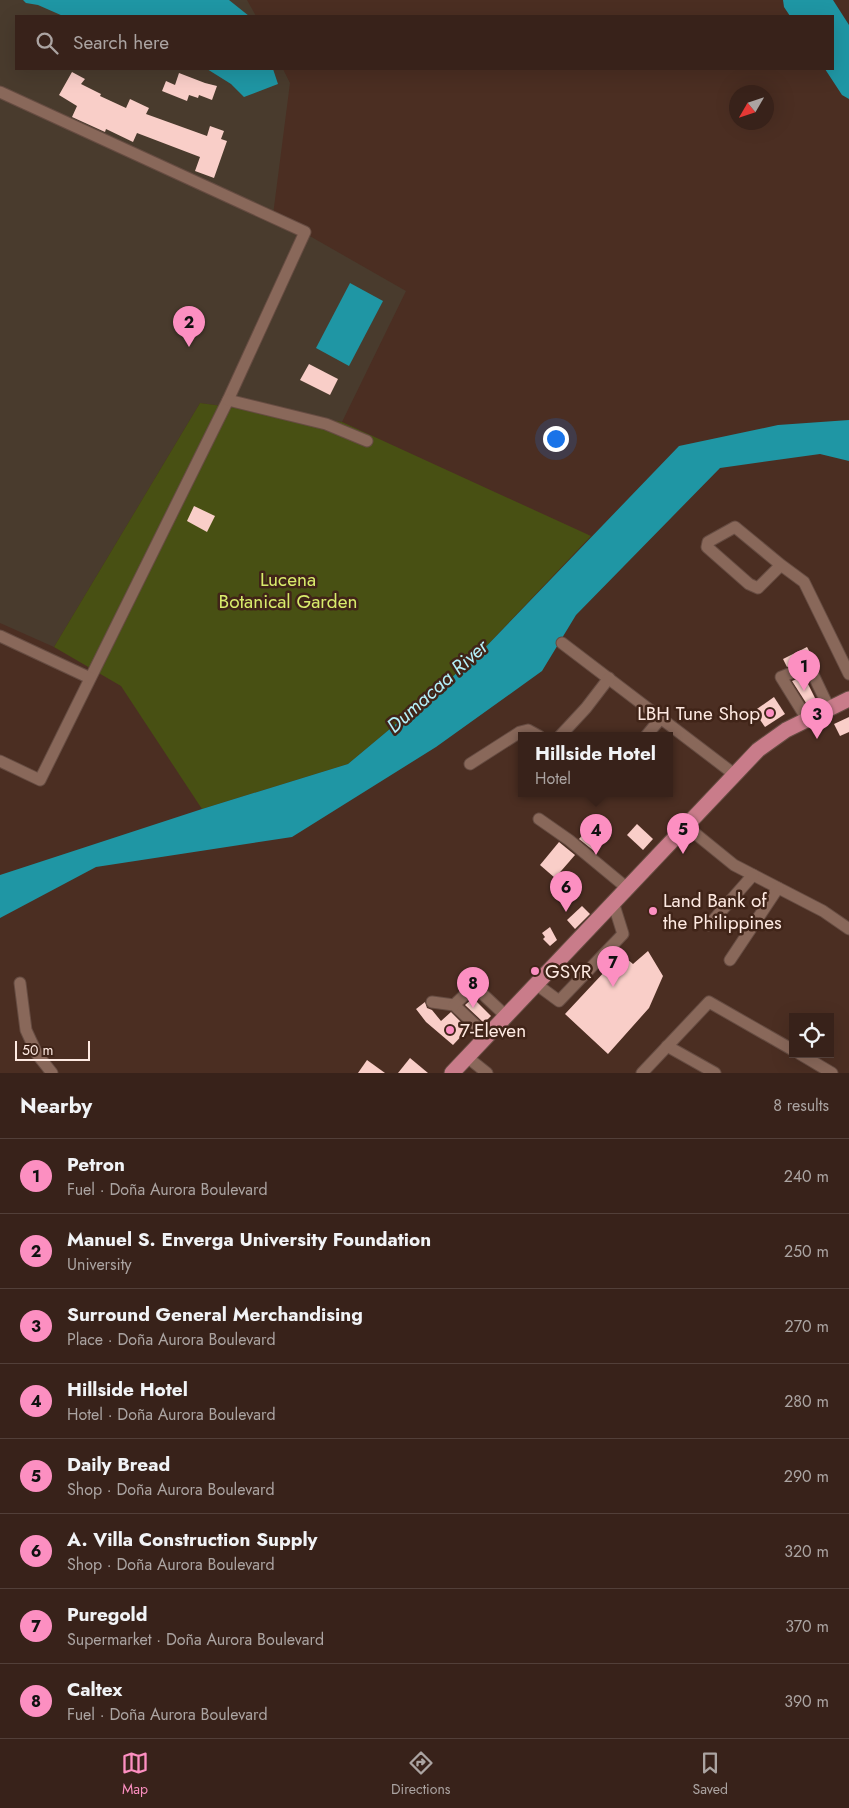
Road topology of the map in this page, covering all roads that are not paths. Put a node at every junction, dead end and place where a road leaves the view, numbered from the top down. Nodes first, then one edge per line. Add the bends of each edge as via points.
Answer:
1 (0, 92) edge
2 (228, 400) junction
3 (367, 441) dead end
4 (781, 565) junction
5 (0, 636) edge
6 (562, 643) dead end
7 (849, 674) edge
8 (90, 678) junction
9 (609, 678) junction
10 (849, 699) edge
11 (829, 708) junction
12 (661, 718) junction
13 (808, 719) junction
14 (564, 732) edge
15 (649, 732) edge
16 (518, 733) edge
17 (0, 762) edge
18 (470, 764) dead end
19 (734, 774) junction
20 (538, 819) dead end
21 (686, 826) junction
22 (753, 875) junction
23 (627, 888) junction
24 (778, 888) junction
25 (613, 902) junction
26 (709, 925) dead end
27 (849, 929) edge
28 (730, 960) dead end
29 (20, 982) dead end
30 (536, 984) junction
31 (432, 1002) dead end
32 (454, 1006) junction
33 (506, 1016) junction
34 (486, 1036) junction
35 (666, 1046) junction
36 (789, 1048) edge
37 (467, 1058) junction
38 (807, 1058) edge
39 (52, 1073) edge
40 (452, 1073) edge
41 (488, 1073) edge
42 (642, 1073) edge
43 (715, 1073) edge
44 (832, 1073) edge

1 - 2 street via 305,232
2 - 3 street via 326,424
2 - 8 street
4 - 4 street via 736,527 708,542 707,547 749,584 758,588
4 - 7 street via 804,582
5 - 8 street
6 - 9 street
8 - 17 street via 40,780
9 - 12 street
9 - 14 street
10 - 11 main road
11 - 13 main road
11 - 13 street via 809,666 782,677
12 - 15 street
12 - 19 street
13 - 19 main road via 758,750
16 - 18 street
19 - 21 main road
20 - 23 street
21 - 22 street via 734,865
21 - 23 main road
22 - 24 street
22 - 26 street
23 - 25 main road
24 - 27 street via 824,911
24 - 28 street
25 - 30 main road
25 - 30 street via 624,934 559,1001
29 - 39 street via 26,1030 37,1054
30 - 33 main road
31 - 32 street
32 - 33 street via 474,986
32 - 34 street
33 - 34 main road
34 - 37 main road
35 - 36 street via 709,1002
35 - 42 street
35 - 43 street
37 - 40 main road
37 - 41 street
38 - 44 street

